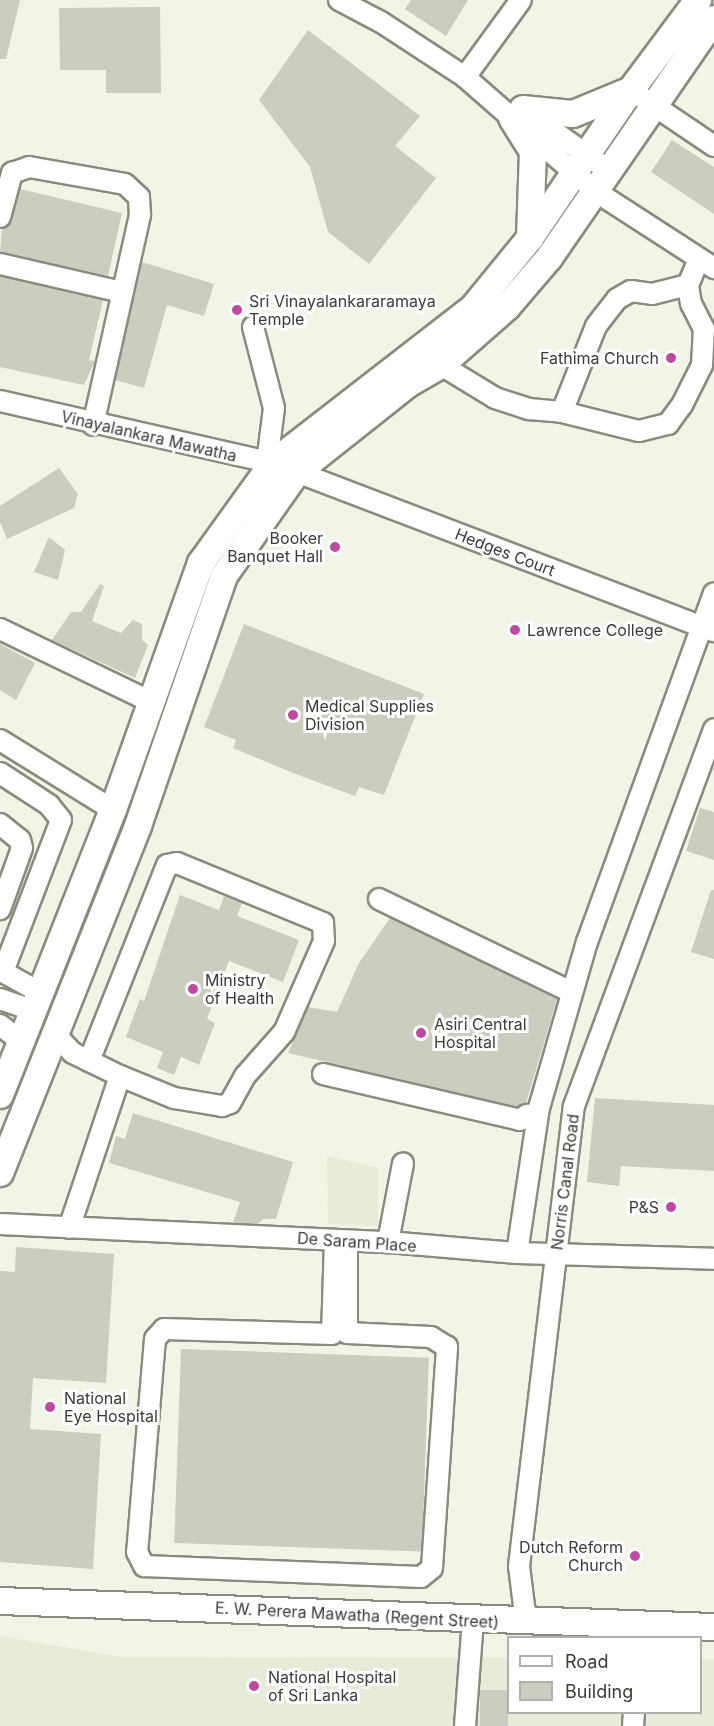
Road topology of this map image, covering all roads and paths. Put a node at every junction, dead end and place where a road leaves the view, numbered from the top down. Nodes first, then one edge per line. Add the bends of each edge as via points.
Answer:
1 (339, 0) edge
2 (521, 0) edge
3 (698, 0) edge
4 (714, 18) edge
5 (469, 80) junction
6 (641, 97) junction
7 (517, 114) junction
8 (714, 146) edge
9 (591, 173) junction
10 (0, 217) edge
11 (530, 238) junction
12 (706, 263) edge
13 (0, 264) edge
14 (688, 285) junction
15 (122, 292) junction
16 (254, 327) dead end
17 (441, 365) junction
18 (0, 401) edge
19 (562, 412) junction
20 (93, 425) junction
21 (270, 463) junction
22 (297, 472) junction
23 (714, 593) edge
24 (0, 629) edge
25 (708, 629) edge
26 (151, 702) junction
27 (714, 729) edge
28 (0, 740) edge
29 (0, 773) edge
30 (113, 810) junction
31 (0, 824) edge
32 (379, 899) dead end
33 (0, 909) edge
34 (0, 917) edge
35 (21, 925) junction
36 (587, 942) junction
37 (565, 988) junction
38 (0, 999) edge
39 (37, 1002) junction
40 (0, 1025) edge
41 (55, 1034) junction
42 (22, 1042) junction
43 (89, 1061) junction
44 (323, 1074) dead end
45 (120, 1076) junction
46 (2, 1087) edge
47 (527, 1115) junction
48 (402, 1163) dead end
49 (528, 1171) junction
50 (0, 1173) edge
51 (0, 1224) edge
52 (69, 1228) junction
53 (341, 1240) junction
54 (388, 1242) junction
55 (517, 1253) junction
56 (556, 1254) junction
57 (714, 1258) edge
58 (0, 1601) edge
59 (473, 1620) junction
60 (526, 1622) junction
61 (714, 1627) edge
62 (637, 1631) edge
63 (465, 1726) edge

1 - 5 street via 381,21
2 - 5 street
3 - 6 main road
4 - 6 main road
5 - 7 street
6 - 7 main road via 573,114
6 - 8 street
6 - 9 main road
7 - 9 street
7 - 11 main road via 533,151
9 - 11 main road
9 - 12 street
9 - 17 main road via 549,258 507,307
10 - 15 street via 12,173 20,169 125,184 139,197 140,215
11 - 21 main road via 473,308
12 - 14 street
13 - 15 street
14 - 19 street via 652,294 631,291 617,299 596,326
14 - 19 street via 690,303 704,329 702,365 668,424 639,431
15 - 20 street
16 - 21 street via 274,408
17 - 19 street via 495,398
17 - 22 main road via 408,384
18 - 20 street, Vinayalankara Mawatha
20 - 21 street, Vinayalankara Mawatha
21 - 22 street, Vinayalankara Mawatha
21 - 26 main road via 201,563
22 - 25 street, Hedges Court
22 - 41 main road via 224,576 138,826
23 - 25 street
24 - 26 street
25 - 36 street
26 - 30 main road
27 - 56 street, Norris Canal Road via 574,1106
28 - 30 street
29 - 35 street via 50,804 62,820
30 - 39 main road
31 - 33 street via 20,840 22,848
32 - 37 street
34 - 35 street
35 - 39 street via 3,972
36 - 37 street
36 - 49 street via 539,1108
37 - 47 street
38 - 39 street
39 - 42 main road
40 - 42 street
41 - 43 street via 73,1053
41 - 50 main road
42 - 46 main road
43 - 45 street
43 - 45 street via 167,866 177,863 323,924 324,941 284,1032 245,1076 230,1103 222,1106 174,1098
44 - 47 street via 510,1118 520,1120
45 - 52 street
47 - 49 street
48 - 54 street
49 - 55 street
51 - 52 street, De Saram Place
52 - 53 street, De Saram Place
53 - 53 street via 332,1334 164,1329 155,1339 137,1552 144,1566 421,1577 432,1568 447,1347 431,1337 347,1334
53 - 54 street, De Saram Place
54 - 55 street, De Saram Place
55 - 56 street, De Saram Place
56 - 57 street, De Saram Place
56 - 60 street, Norris Canal Road via 519,1566
58 - 59 main road, E. W. Perera Mawatha (Regent Street)
59 - 60 main road, E. W. Perera Mawatha (Regent Street)
59 - 63 street
60 - 62 main road, E. W. Perera Mawatha (Regent Street)
61 - 62 main road, E. W. Perera Mawatha (Regent Street)

